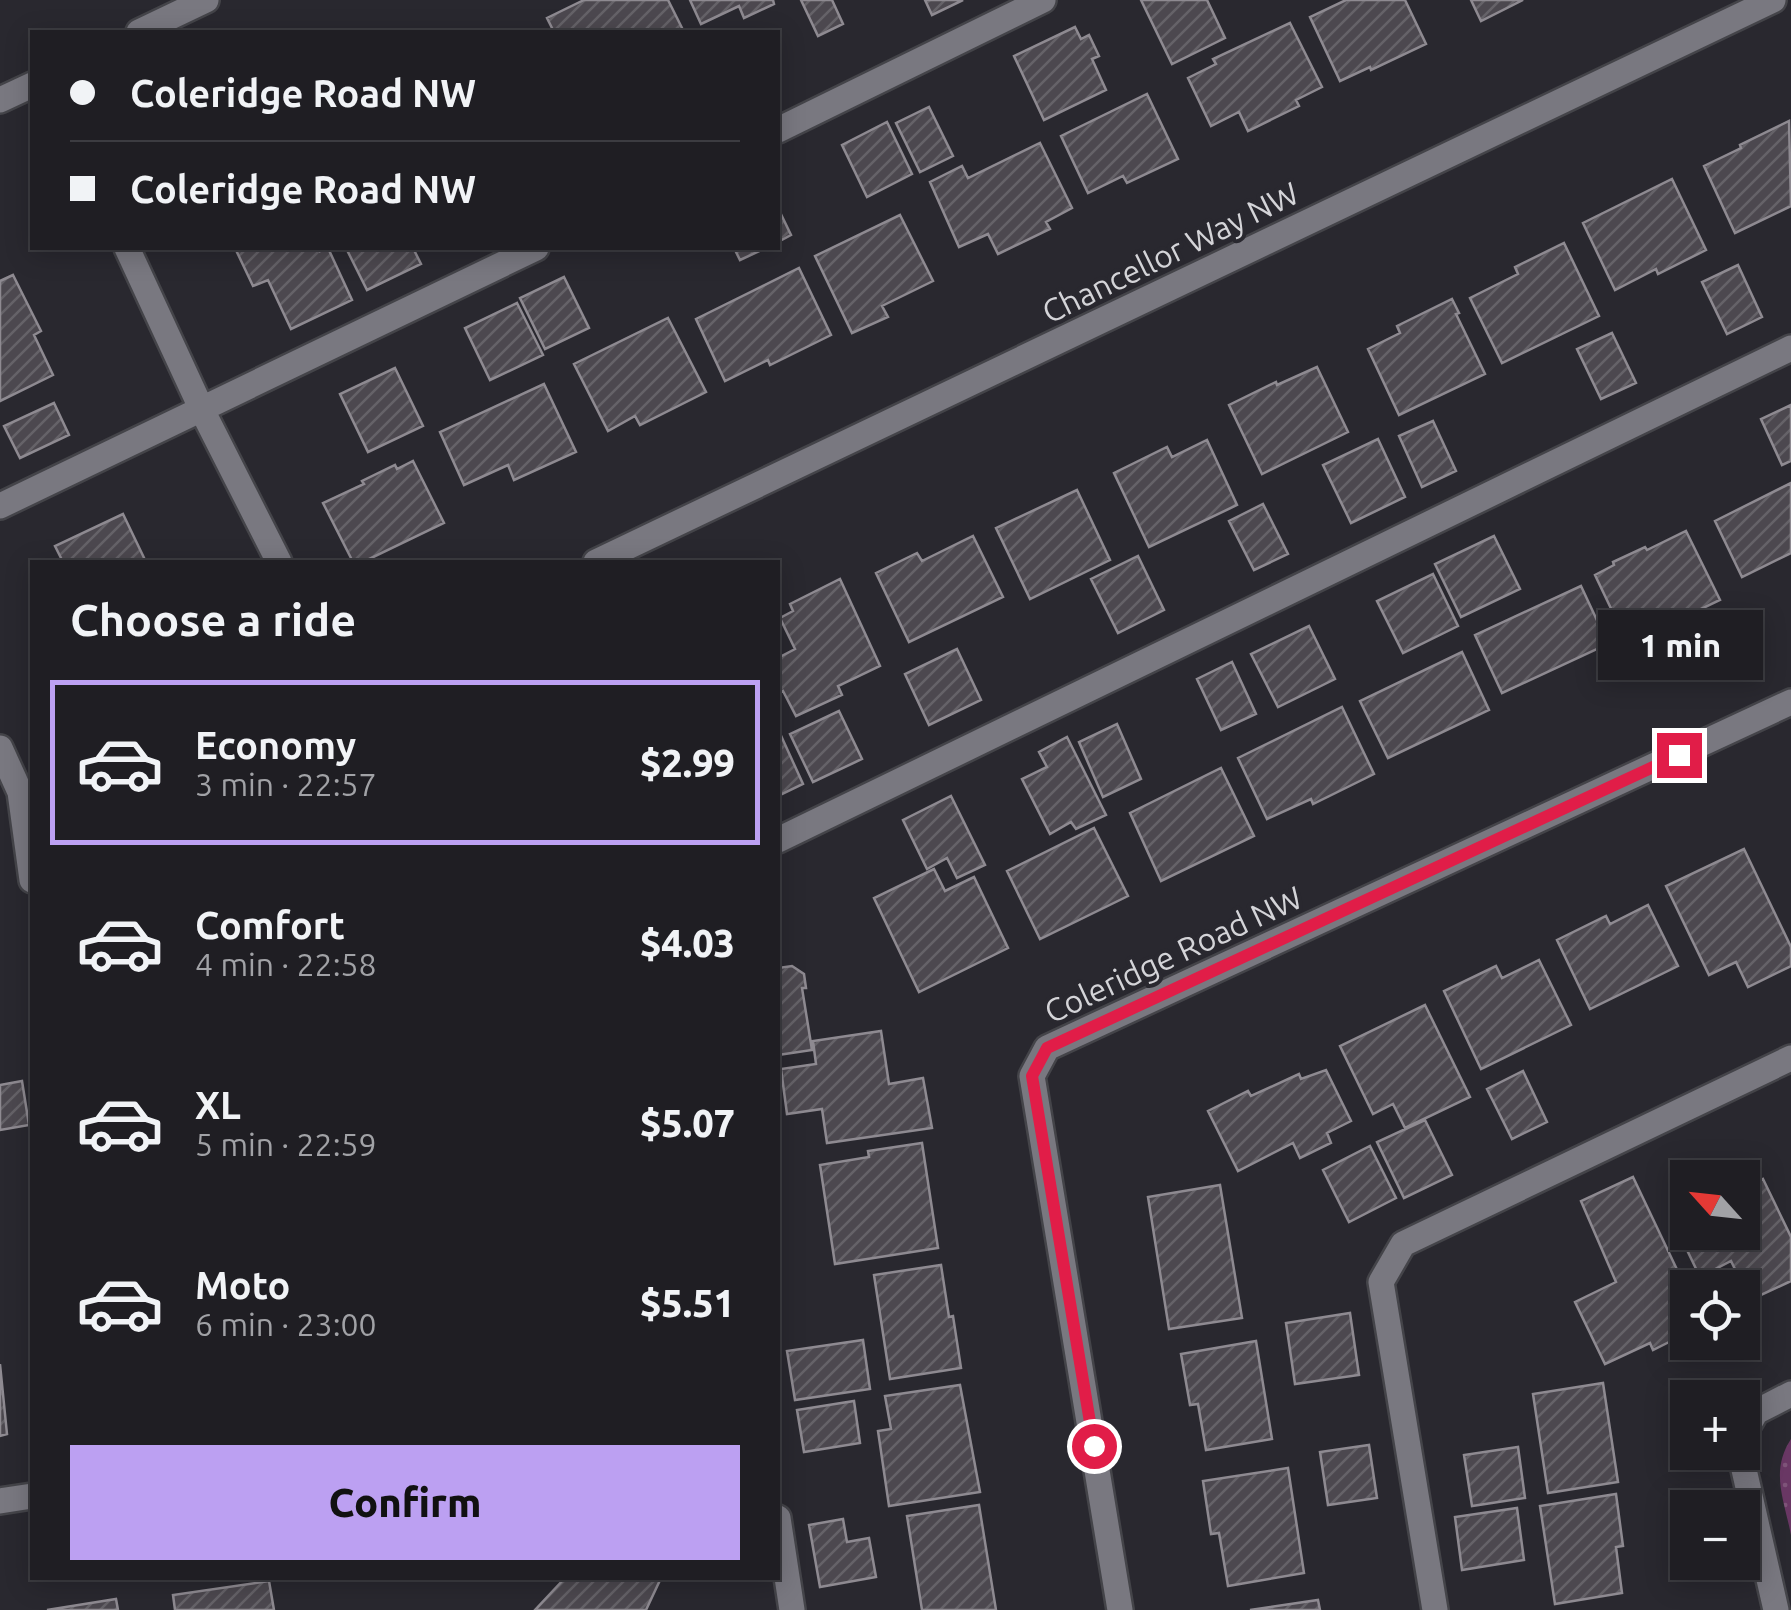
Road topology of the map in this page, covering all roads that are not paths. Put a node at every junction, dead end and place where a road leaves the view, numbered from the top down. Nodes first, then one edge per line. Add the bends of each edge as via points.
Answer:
1 (206, 0) edge
2 (1043, 0) edge
3 (1773, 0) edge
4 (143, 30) edge
5 (30, 86) edge
6 (0, 100) edge
7 (780, 129) edge
8 (128, 250) edge
9 (532, 250) edge
10 (1791, 348) edge
11 (202, 410) junction
12 (0, 506) edge
13 (278, 560) edge
14 (600, 560) edge
15 (1789, 710) edge
16 (0, 748) edge
17 (780, 839) edge
18 (30, 865) edge
19 (1791, 1058) edge
20 (1791, 1394) edge
21 (1760, 1410) edge
22 (1744, 1470) edge
23 (30, 1496) edge
24 (0, 1501) edge
25 (780, 1531) edge
26 (792, 1610) edge
27 (1120, 1610) edge
28 (1436, 1610) edge
29 (1776, 1610) edge

1 - 4 street
2 - 7 street
3 - 14 street, Chancellor Way NW
5 - 6 street
8 - 11 street
9 - 11 street
10 - 17 street
11 - 12 street
11 - 13 street
15 - 27 street, Coleridge Road NW via 1047,1048 1032,1076
16 - 18 street via 20,792
19 - 28 street via 1404,1244 1381,1282
20 - 21 street
22 - 29 street
23 - 24 street
25 - 26 street

